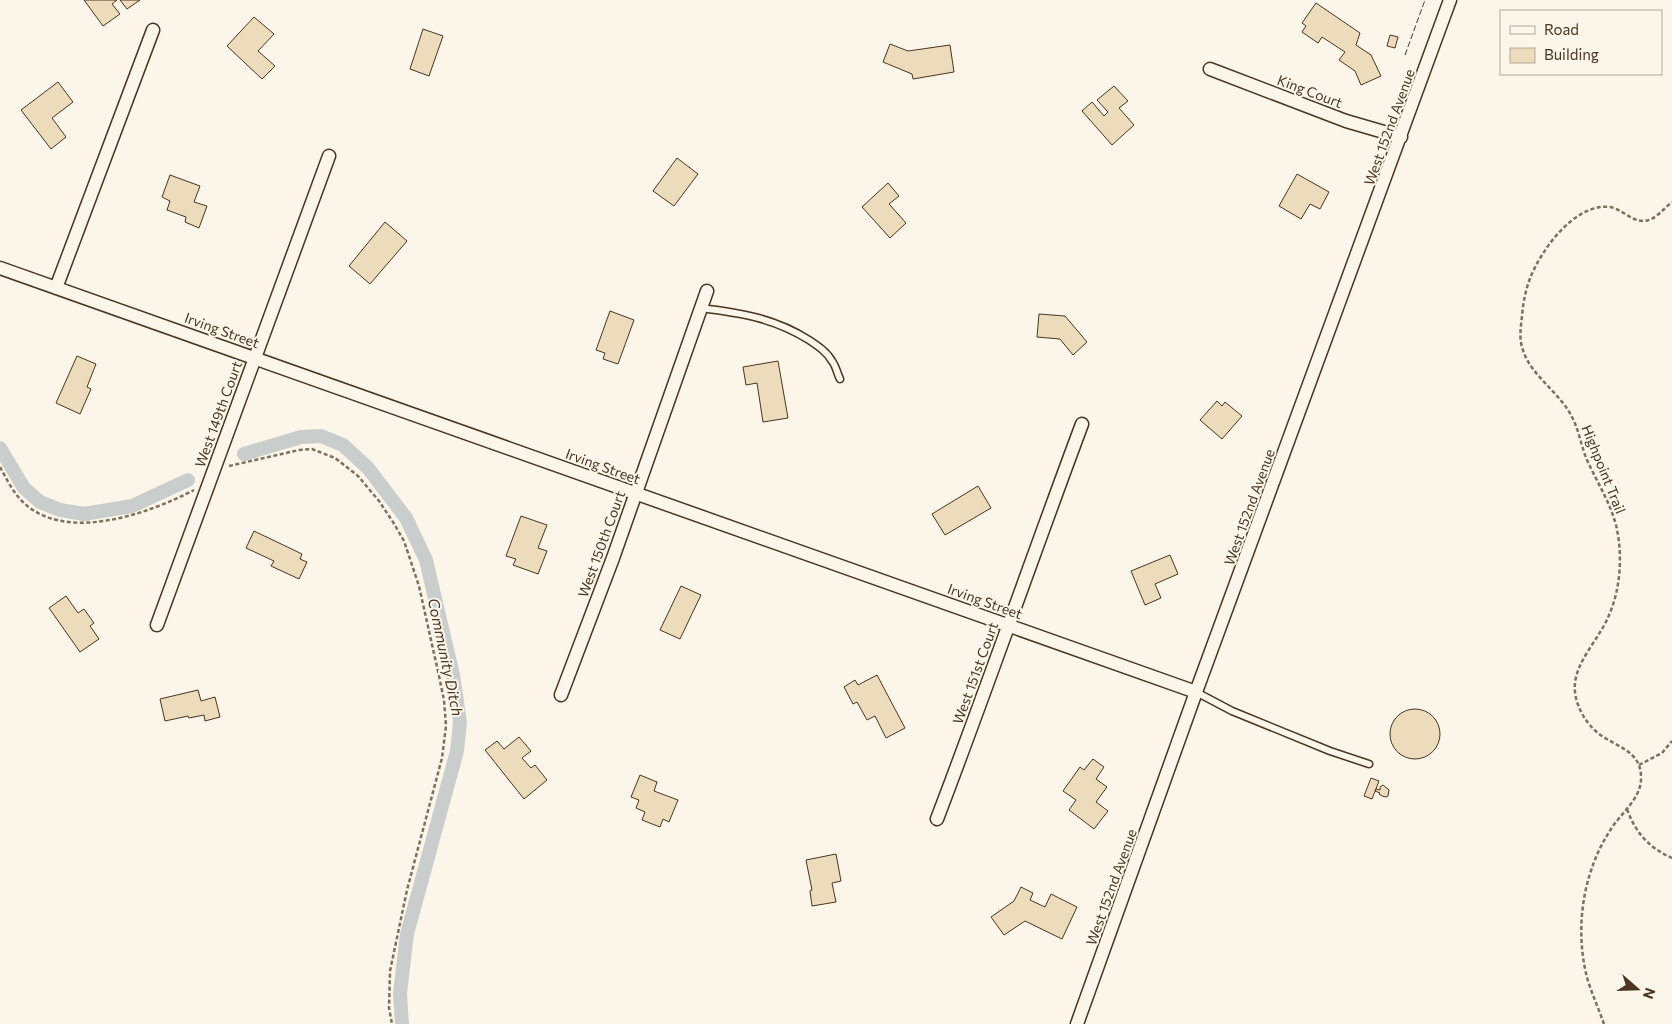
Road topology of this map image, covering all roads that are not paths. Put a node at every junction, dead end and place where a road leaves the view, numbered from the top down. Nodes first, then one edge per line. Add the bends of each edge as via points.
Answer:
1 (1450, 0) edge
2 (153, 30) dead end
3 (1210, 68) dead end
4 (1401, 137) junction
5 (329, 156) dead end
6 (0, 268) edge
7 (56, 288) junction
8 (708, 291) dead end
9 (702, 308) junction
10 (255, 358) junction
11 (840, 379) dead end
12 (1082, 424) dead end
13 (635, 493) junction
14 (1008, 625) junction
15 (158, 626) dead end
16 (1196, 692) junction
17 (561, 695) dead end
18 (1369, 764) dead end
19 (937, 819) dead end
20 (1077, 1024) edge

1 - 4 street, West 152nd Avenue
2 - 7 street
3 - 4 street, King Court via 1346,121
4 - 16 street, West 152nd Avenue
5 - 10 street, West 149th Court
6 - 7 street, Irving Street
7 - 10 street, Irving Street
8 - 9 street, West 150th Court
9 - 11 lane via 748,314 803,336 822,348
9 - 13 street, West 150th Court
10 - 13 street, Irving Street
10 - 15 street, West 149th Court
12 - 14 street, West 151st Court
13 - 14 street, Irving Street
13 - 17 street, West 150th Court
14 - 16 street, Irving Street
14 - 19 street, West 151st Court
16 - 18 lane via 1219,706
16 - 20 street, West 152nd Avenue

